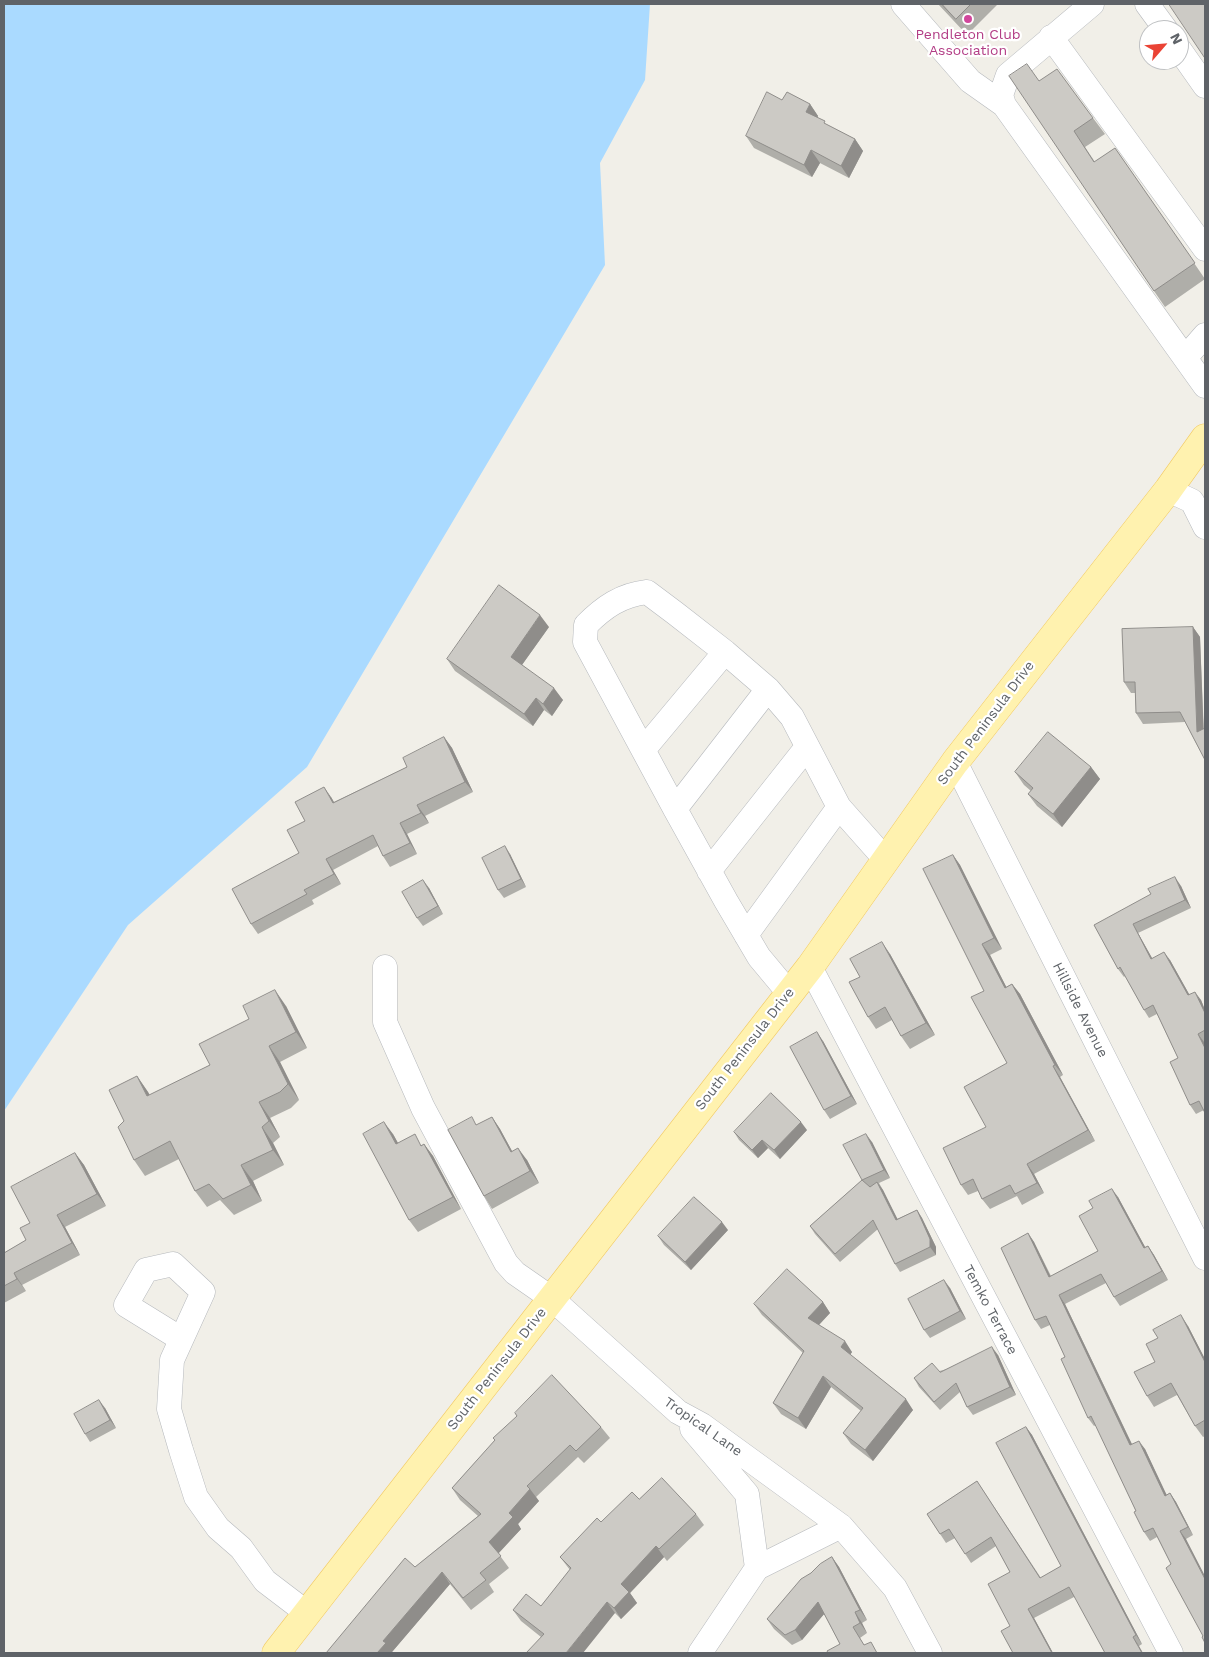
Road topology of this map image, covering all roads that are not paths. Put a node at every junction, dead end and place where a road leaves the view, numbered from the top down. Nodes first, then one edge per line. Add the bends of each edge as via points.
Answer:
1 (903, 4) edge
2 (1092, 4) edge
3 (1147, 4) edge
4 (1159, 20) edge
5 (1051, 37) junction
6 (1189, 63) edge
7 (1205, 86) edge
8 (1004, 105) junction
9 (1205, 250) edge
10 (1205, 334) edge
11 (1185, 358) junction
12 (1205, 386) edge
13 (1205, 438) edge
14 (1168, 490) junction
15 (1205, 527) edge
16 (725, 652) junction
17 (768, 688) junction
18 (807, 747) junction
19 (644, 749) junction
20 (955, 762) junction
21 (839, 807) junction
22 (674, 809) junction
23 (886, 860) junction
24 (709, 871) junction
25 (746, 935) junction
26 (385, 967) dead end
27 (810, 967) junction
28 (789, 993) junction
29 (1205, 1258) edge
30 (551, 1298) junction
31 (181, 1339) dead end
32 (678, 1412) junction
33 (841, 1526) junction
34 (757, 1568) junction
35 (307, 1613) junction
36 (276, 1653) edge
37 (700, 1653) edge
38 (930, 1653) edge
39 (1171, 1653) edge

1 - 8 street via 970,81
2 - 5 street
3 - 4 street
5 - 8 street via 1008,75 1001,95
5 - 9 street
6 - 7 street
8 - 11 street
10 - 11 street
11 - 12 street
13 - 14 main road, South Peninsula Drive
14 - 15 street via 1192,501
14 - 20 main road, South Peninsula Drive
16 - 17 street
16 - 19 street
16 - 19 street via 646,592 632,594 602,609 586,625 585,642
17 - 18 street via 792,717
17 - 22 street
18 - 21 street
18 - 24 street
19 - 22 street
20 - 23 main road, South Peninsula Drive
20 - 29 street, Hillside Avenue
21 - 23 street
21 - 25 street
22 - 24 street
23 - 27 main road, South Peninsula Drive
24 - 25 street
25 - 28 street via 759,957
26 - 30 street, Tropical Lane via 385,1022 423,1108 506,1263
27 - 28 main road, South Peninsula Drive
27 - 39 street, Temko Terrace
28 - 30 main road, South Peninsula Drive
30 - 32 street, Tropical Lane
30 - 35 main road, South Peninsula Drive
31 - 35 street via 172,1360 169,1409 196,1497 218,1528 241,1548 265,1580
32 - 33 street, Tropical Lane via 702,1425
32 - 34 street via 747,1494
33 - 34 street
33 - 38 street, Tropical Lane via 895,1588
34 - 37 street
35 - 36 main road, South Peninsula Drive

